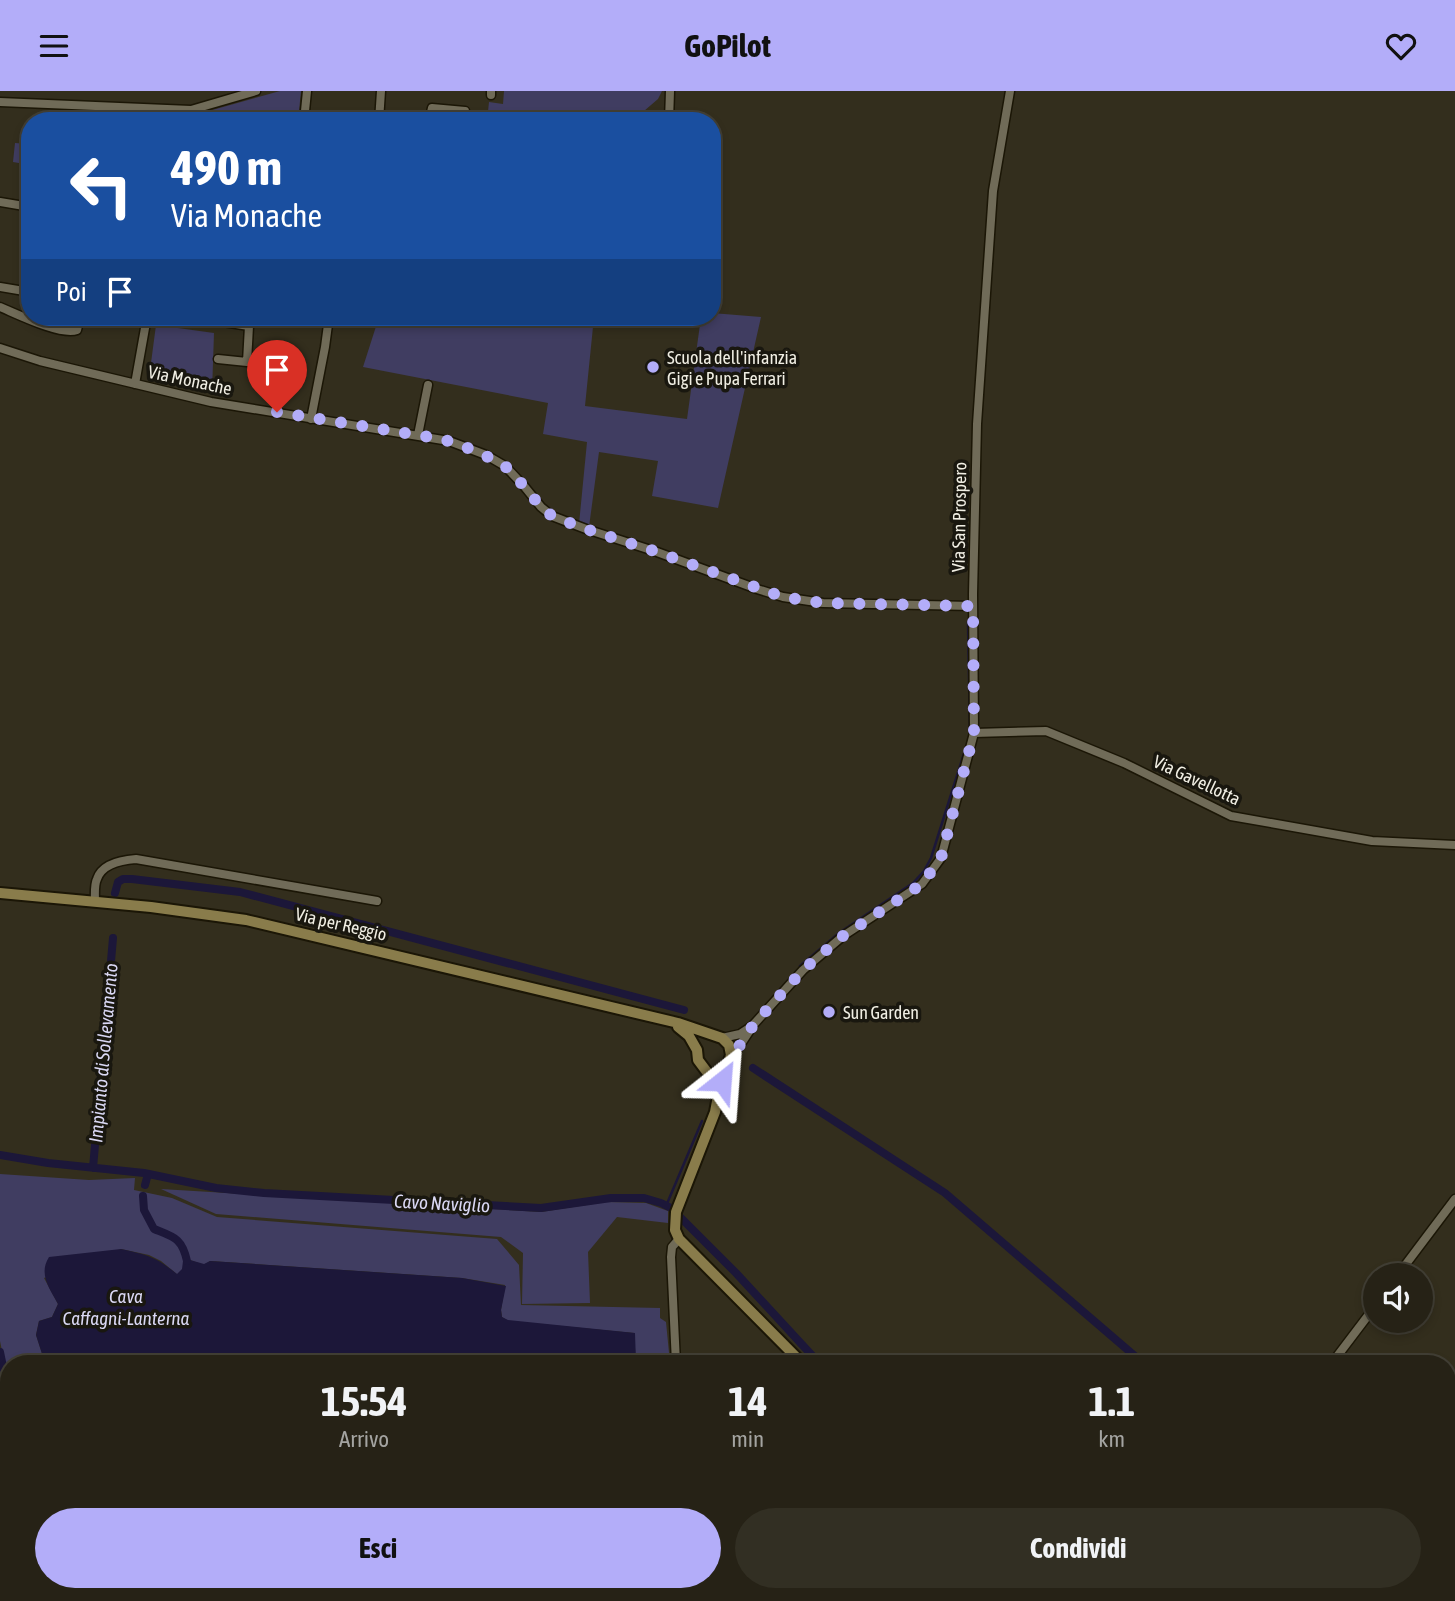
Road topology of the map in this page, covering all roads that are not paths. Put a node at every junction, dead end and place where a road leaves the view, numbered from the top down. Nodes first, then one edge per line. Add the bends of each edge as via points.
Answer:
1 (256, 91) edge
2 (307, 91) edge
3 (381, 91) edge
4 (670, 91) edge
5 (1010, 91) edge
6 (0, 102) edge
7 (465, 111) dead end
8 (305, 112) edge
9 (380, 112) edge
10 (431, 112) edge
11 (669, 112) edge
12 (0, 202) edge
13 (21, 206) edge
14 (0, 287) edge
15 (21, 290) edge
16 (0, 307) edge
17 (21, 316) edge
18 (48, 326) edge
19 (78, 326) edge
20 (145, 326) edge
21 (249, 326) edge
22 (328, 326) edge
23 (0, 348) edge
24 (218, 359) dead end
25 (135, 384) junction
26 (428, 385) dead end
27 (311, 419) junction
28 (418, 435) junction
29 (973, 606) junction
30 (974, 733) junction
31 (1455, 845) edge
32 (0, 893) edge
33 (377, 901) dead end
34 (95, 902) junction
35 (669, 1022) junction
36 (754, 1024) junction
37 (718, 1037) junction
38 (697, 1050) junction
39 (728, 1063) junction
40 (704, 1067) junction
41 (717, 1099) junction
42 (1455, 1199) edge
43 (679, 1239) junction
44 (1407, 1263) edge
45 (1363, 1322) edge
46 (676, 1355) edge
47 (794, 1355) edge
48 (1338, 1355) edge

1 - 6 street via 191,110
2 - 8 street
3 - 9 street
4 - 11 street
5 - 29 street, Via San Prospero via 993,191 977,424
7 - 10 street
12 - 13 street
14 - 15 street
16 - 17 street
18 - 19 street via 70,333
20 - 25 street
21 - 24 street via 247,362
22 - 27 street
23 - 25 street, Via Monache
25 - 27 street, Via Monache
26 - 28 street
27 - 28 street, Via Monache
28 - 29 street, Via Monache via 449,441 495,460 559,519 783,597 823,603
29 - 30 street, Via San Prospero
30 - 31 street, Via Gavellotta via 1046,731 1125,763 1231,816 1372,841
30 - 36 street, Via San Prospero via 941,858 922,884 843,936 803,970
32 - 34 main road, Via per Reggio
33 - 34 street via 136,859 120,860 104,869 97,879
34 - 35 main road, Via per Reggio via 246,920
35 - 37 main road, Via per Reggio
35 - 38 main road, Via per Reggio via 682,1030
36 - 37 street, Via San Prospero via 740,1034
36 - 39 street, Via San Prospero
37 - 38 main road via 705,1038
37 - 39 main road via 731,1050
38 - 40 main road, Via per Reggio
39 - 40 main road via 720,1070
39 - 41 main road
40 - 41 main road, Via per Reggio
41 - 43 main road via 678,1206 675,1226
42 - 44 street
43 - 46 street via 671,1257
43 - 47 main road
45 - 48 street

